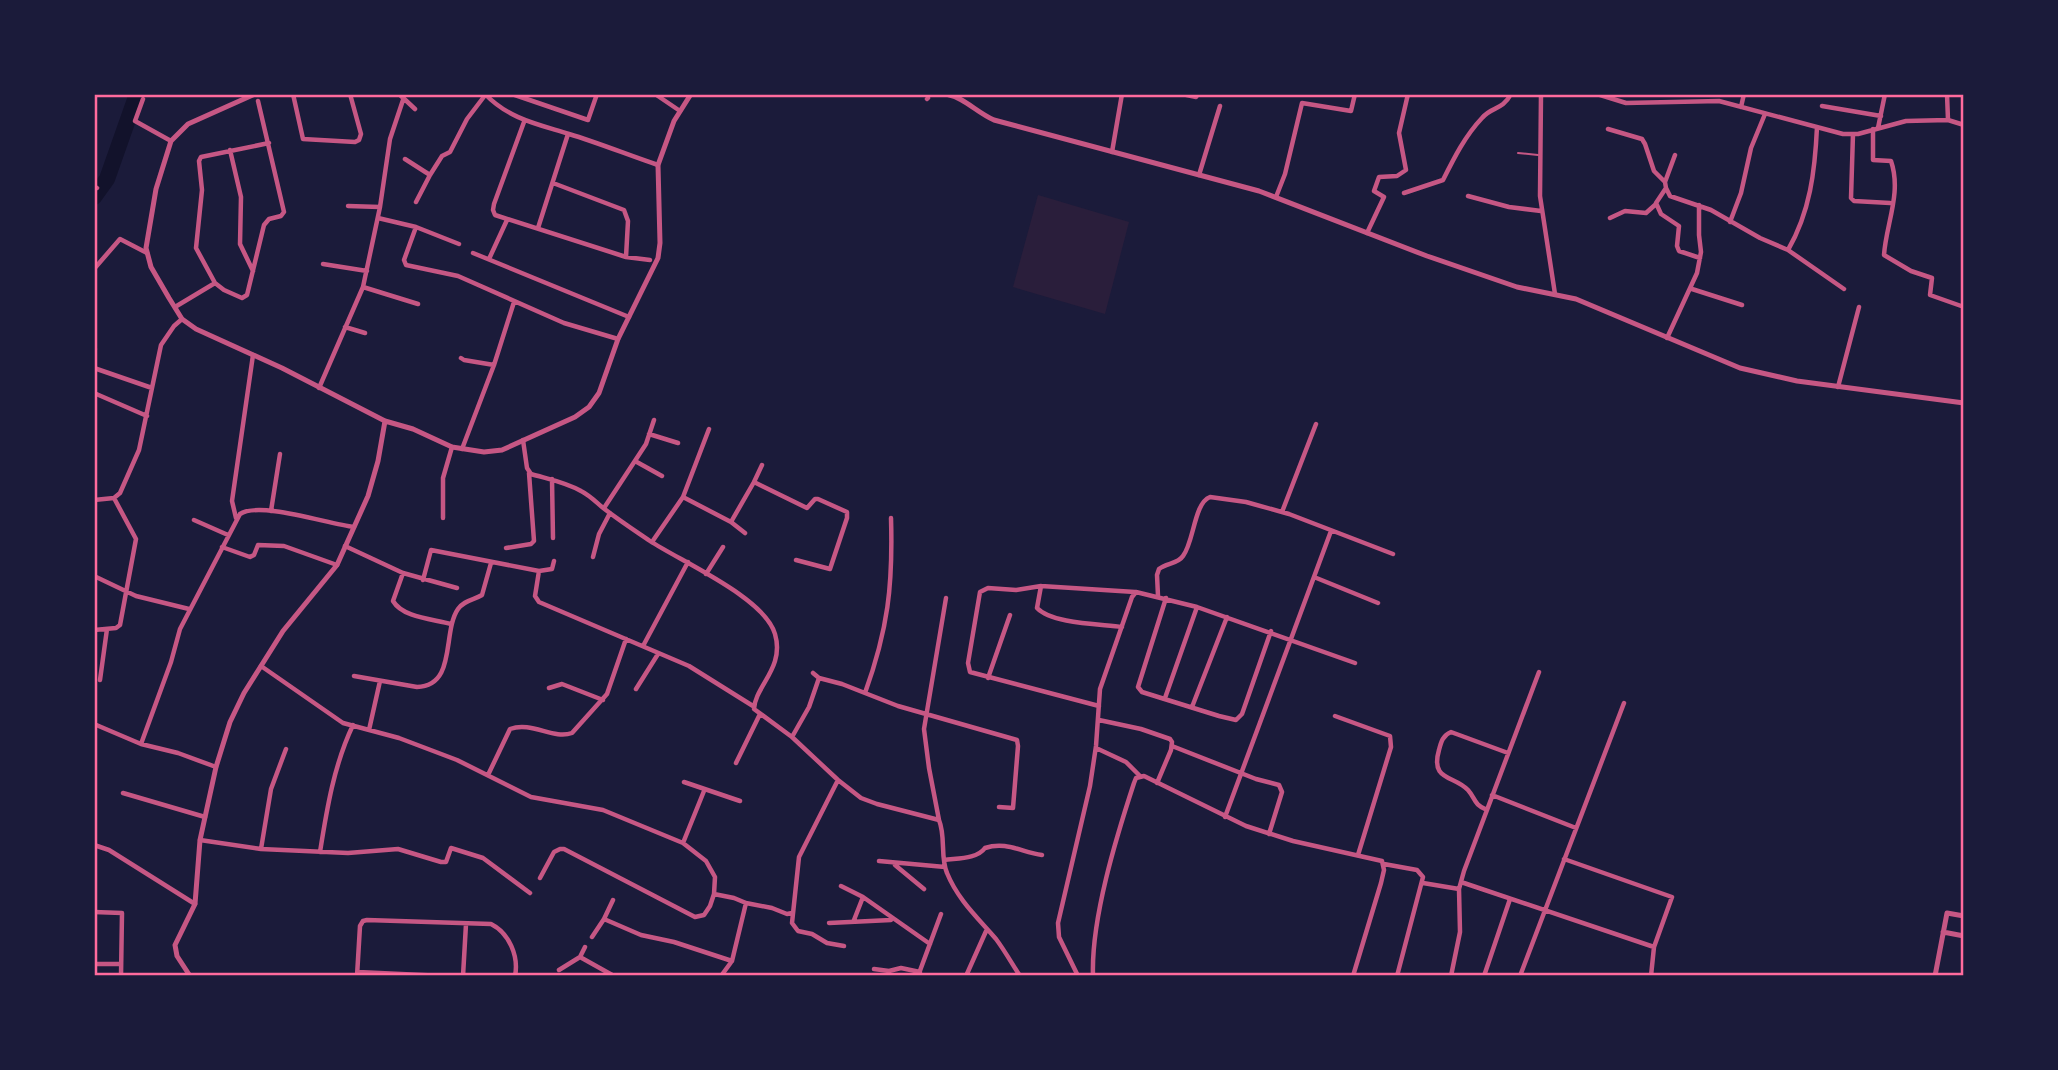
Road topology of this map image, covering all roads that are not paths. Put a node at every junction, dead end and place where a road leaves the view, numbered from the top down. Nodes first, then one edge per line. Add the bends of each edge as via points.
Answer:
1 (255, 94) edge
2 (293, 94) edge
3 (349, 94) edge
4 (399, 94) edge
5 (512, 94) edge
6 (597, 94) edge
7 (654, 94) edge
8 (691, 94) edge
9 (946, 94) edge
10 (1122, 94) edge
11 (1182, 94) edge
12 (1198, 94) edge
13 (1355, 94) edge
14 (1408, 94) edge
15 (1511, 94) edge
16 (1541, 94) edge
17 (1597, 94) edge
18 (1686, 94) edge
19 (1744, 94) edge
20 (1885, 94) edge
21 (1947, 94) edge
22 (486, 95) edge
23 (143, 99) dead end
24 (403, 100) junction
25 (1686, 101) junction
26 (258, 102) dead end
27 (1220, 106) dead end
28 (1822, 106) dead end
29 (1741, 107) junction
30 (415, 109) dead end
31 (680, 111) junction
32 (1765, 114) junction
33 (1881, 116) junction
34 (1948, 120) junction
35 (524, 121) junction
36 (1964, 125) edge
37 (1817, 127) junction
38 (1877, 127) junction
39 (1608, 129) dead end
40 (568, 134) junction
41 (1852, 137) junction
42 (172, 141) junction
43 (269, 143) junction
44 (230, 150) junction
45 (1112, 152) junction
46 (1518, 153) dead end
47 (1539, 155) junction
48 (1675, 155) dead end
49 (405, 159) dead end
50 (657, 165) junction
51 (430, 175) junction
52 (1199, 175) junction
53 (552, 183) junction
54 (1665, 185) junction
55 (1404, 193) dead end
56 (1468, 196) dead end
57 (1276, 197) junction
58 (416, 202) dead end
59 (1656, 203) junction
60 (1890, 203) dead end
61 (1699, 205) junction
62 (348, 206) dead end
63 (380, 206) junction
64 (1541, 211) junction
65 (378, 218) junction
66 (1610, 218) dead end
67 (507, 220) junction
68 (1730, 222) junction
69 (416, 227) junction
70 (538, 228) junction
71 (1367, 233) junction
72 (459, 244) dead end
73 (1788, 250) junction
74 (147, 253) junction
75 (473, 253) dead end
76 (626, 257) junction
77 (1700, 258) junction
78 (489, 260) junction
79 (650, 260) dead end
80 (323, 264) dead end
81 (94, 269) edge
82 (253, 271) junction
83 (367, 271) junction
84 (215, 283) junction
85 (363, 287) junction
86 (1692, 289) junction
87 (1844, 289) dead end
88 (1555, 294) junction
89 (514, 302) junction
90 (418, 304) dead end
91 (1742, 305) dead end
92 (175, 307) junction
93 (1859, 307) dead end
94 (1964, 307) edge
95 (629, 317) junction
96 (182, 319) junction
97 (345, 327) junction
98 (365, 333) dead end
99 (618, 339) junction
100 (1667, 339) junction
101 (253, 355) junction
102 (461, 358) dead end
103 (494, 365) junction
104 (94, 368) edge
105 (1838, 387) junction
106 (152, 388) junction
107 (319, 388) junction
108 (94, 393) edge
109 (1964, 403) edge
110 (147, 416) junction
111 (654, 420) dead end
112 (385, 421) junction
113 (1316, 424) dead end
114 (709, 429) dead end
115 (649, 434) junction
116 (523, 440) junction
117 (678, 443) dead end
118 (452, 447) junction
119 (462, 449) junction
120 (280, 454) dead end
121 (635, 461) junction
122 (762, 465) dead end
123 (529, 472) junction
124 (663, 476) dead end
125 (552, 479) junction
126 (754, 482) junction
127 (683, 497) junction
128 (114, 498) junction
129 (94, 500) edge
130 (604, 509) junction
131 (271, 511) junction
132 (1282, 512) junction
133 (610, 513) junction
134 (236, 518) junction
135 (443, 518) dead end
136 (891, 518) dead end
137 (194, 520) dead end
138 (731, 522) junction
139 (355, 528) junction
140 (1331, 531) junction
141 (745, 533) dead end
142 (228, 535) junction
143 (553, 538) dead end
144 (652, 542) junction
145 (222, 547) junction
146 (345, 547) junction
147 (723, 547) dead end
148 (506, 548) dead end
149 (1393, 554) dead end
150 (593, 556) dead end
151 (796, 560) dead end
152 (555, 561) dead end
153 (688, 562) junction
154 (491, 563) junction
155 (337, 565) junction
156 (539, 571) junction
157 (403, 573) junction
158 (706, 574) junction
159 (94, 576) edge
160 (1314, 577) junction
161 (424, 580) junction
162 (1041, 586) junction
163 (457, 588) dead end
164 (128, 592) junction
165 (1136, 592) junction
166 (1158, 596) junction
167 (946, 598) dead end
168 (1166, 598) junction
169 (1378, 603) dead end
170 (1197, 607) junction
171 (189, 609) junction
172 (1010, 615) dead end
173 (1227, 617) junction
174 (451, 624) junction
175 (1122, 627) junction
176 (107, 629) junction
177 (94, 630) edge
178 (1271, 631) junction
179 (626, 639) junction
180 (1292, 640) junction
181 (643, 646) junction
182 (658, 654) junction
183 (1354, 663) dead end
184 (261, 666) junction
185 (1539, 672) dead end
186 (813, 673) dead end
187 (354, 676) dead end
188 (819, 678) junction
189 (988, 678) junction
190 (100, 680) dead end
191 (380, 681) junction
192 (549, 688) dead end
193 (636, 689) dead end
194 (865, 693) junction
195 (1165, 698) junction
196 (603, 700) junction
197 (1624, 703) dead end
198 (753, 706) junction
199 (1099, 706) junction
200 (1192, 706) junction
201 (760, 714) junction
202 (926, 714) junction
203 (1335, 716) dead end
204 (1099, 720) junction
205 (94, 724) edge
206 (353, 725) junction
207 (369, 730) junction
208 (792, 737) junction
209 (141, 744) junction
210 (1172, 746) junction
211 (1096, 748) junction
212 (286, 749) dead end
213 (1508, 753) junction
214 (736, 763) dead end
215 (216, 767) junction
216 (1243, 774) junction
217 (488, 775) junction
218 (1140, 776) junction
219 (838, 780) junction
220 (684, 782) dead end
221 (1157, 783) junction
222 (704, 791) junction
223 (123, 793) dead end
224 (1492, 796) junction
225 (740, 801) dead end
226 (999, 807) dead end
227 (1486, 810) junction
228 (205, 817) junction
229 (1225, 817) junction
230 (940, 820) junction
231 (1576, 828) junction
232 (1269, 834) junction
233 (200, 840) junction
234 (683, 843) junction
235 (94, 845) edge
236 (261, 849) junction
237 (320, 852) junction
238 (1042, 855) dead end
239 (1357, 855) junction
240 (1564, 859) junction
241 (944, 860) junction
242 (878, 861) dead end
243 (894, 864) junction
244 (1384, 864) junction
245 (945, 867) junction
246 (540, 877) dead end
247 (1461, 882) junction
248 (1423, 883) junction
249 (841, 886) dead end
250 (924, 889) dead end
251 (1459, 889) junction
252 (530, 893) dead end
253 (714, 894) junction
254 (863, 897) junction
255 (1510, 899) junction
256 (613, 900) dead end
257 (746, 903) junction
258 (195, 904) junction
259 (1544, 909) junction
260 (94, 912) edge
261 (792, 913) junction
262 (941, 914) dead end
263 (1964, 916) edge
264 (604, 919) junction
265 (854, 920) junction
266 (893, 920) junction
267 (829, 923) dead end
268 (466, 924) junction
269 (987, 929) junction
270 (1943, 932) junction
271 (1964, 936) edge
272 (592, 937) dead end
273 (930, 944) junction
274 (844, 946) dead end
275 (585, 947) dead end
276 (1654, 947) junction
277 (580, 957) junction
278 (732, 961) junction
279 (94, 964) edge
280 (121, 964) junction
281 (874, 969) dead end
282 (559, 970) dead end
283 (1015, 972) edge
284 (357, 974) edge
285 (919, 974) edge
286 (121, 975) edge
287 (190, 975) edge
288 (412, 975) edge
289 (443, 975) edge
290 (463, 975) edge
291 (515, 975) edge
292 (614, 975) edge
293 (720, 975) edge
294 (966, 975) edge
295 (1020, 975) edge
296 (1078, 975) edge
297 (1093, 975) edge
298 (1353, 975) edge
299 (1396, 975) edge
300 (1451, 975) edge
301 (1484, 975) edge
302 (1520, 975) edge
303 (1651, 975) edge
304 (1935, 975) edge

1 - 42 street via 188,124
2 - 3 street via 303,139 355,142 361,134
4 - 24 street
5 - 6 street via 588,120
7 - 31 street
8 - 31 street
9 - 45 street via 994,120
10 - 45 street
11 - 12 street
13 - 57 street via 1351,111 1302,103
14 - 71 street via 1399,134 1406,170 1397,176 1379,177 1374,191 1384,197
15 - 55 street via 1505,105 1481,118 1443,180
16 - 47 street
17 - 25 street via 1626,103
18 - 25 street
19 - 29 street
20 - 33 street
21 - 34 street
22 - 35 street
22 - 51 street
23 - 42 street via 135,121
24 - 30 street
24 - 63 street via 390,139
25 - 29 street via 1719,101
26 - 43 street
27 - 52 street
28 - 33 street
29 - 32 street
31 - 50 street
32 - 37 street
32 - 68 street
33 - 38 street
34 - 36 street
34 - 38 street
35 - 40 street
35 - 67 street via 493,210
37 - 41 street
37 - 73 street via 1811,194
38 - 41 street
38 - 94 street via 1873,160 1891,161 1894,167 1894,203 1885,257 1932,278 1930,295
39 - 54 street via 1642,139 1654,171
40 - 50 street
40 - 53 street
41 - 60 street via 1851,198
42 - 74 street via 156,189
43 - 44 street
43 - 82 street via 284,212 264,225
44 - 82 street via 242,197 240,244
44 - 84 street via 199,161 202,186 196,244
45 - 52 street
46 - 47 lane
47 - 64 street
48 - 54 street
49 - 51 street
50 - 95 street via 660,251
51 - 58 street
52 - 57 street
53 - 70 street
53 - 76 street via 624,210
54 - 59 street
54 - 61 street via 1670,196
56 - 64 street
57 - 71 street
59 - 66 street via 1646,213 1626,211
59 - 77 street via 1661,214 1679,226 1679,251
61 - 68 street
61 - 77 street
62 - 63 street
63 - 65 street
64 - 88 street
65 - 69 street
65 - 83 street
67 - 70 street
67 - 78 street
68 - 73 street
69 - 72 street
69 - 89 street via 406,265 458,276
70 - 76 street
71 - 88 street via 1517,287
73 - 87 street
74 - 81 street via 120,239
74 - 92 street
75 - 78 street
76 - 79 street
77 - 86 street
78 - 95 street
80 - 83 street
82 - 84 street via 245,298
83 - 85 street
84 - 92 street
85 - 90 street
85 - 97 street
86 - 91 street
86 - 100 street
88 - 100 street
89 - 99 street
89 - 103 street
92 - 96 street
93 - 105 street
95 - 99 street
96 - 101 street
96 - 106 street via 161,345
97 - 98 street
97 - 107 street
99 - 116 street via 589,407
100 - 105 street via 1740,368
101 - 107 street
101 - 134 street via 232,501
102 - 103 street
103 - 119 street
104 - 106 street
105 - 109 street
106 - 110 street
107 - 112 street
108 - 110 street
110 - 128 street via 139,450
111 - 115 street
112 - 118 street
112 - 139 street via 372,484
113 - 132 street
114 - 127 street
115 - 117 street
115 - 121 street
116 - 119 street via 494,452
116 - 123 street
118 - 119 street
118 - 135 street via 443,478
120 - 131 street
121 - 124 street
121 - 130 street
122 - 126 street
123 - 125 street
123 - 148 street via 534,541
125 - 130 street via 584,492
125 - 143 street
126 - 138 street
126 - 151 street via 807,508 818,499 847,512 830,569
127 - 138 street
127 - 144 street
128 - 129 street
128 - 164 street via 136,540
130 - 133 street
131 - 134 street via 246,510
131 - 139 street
132 - 140 street
132 - 166 street via 1206,498 1185,554 1159,569
133 - 144 street
133 - 150 street
134 - 142 street
136 - 194 street via 890,604
137 - 142 street
138 - 141 street
139 - 146 street
140 - 149 street
140 - 160 street
142 - 145 street
144 - 153 street
145 - 155 street via 250,557 258,545 275,545
145 - 171 street
146 - 155 street
146 - 157 street
147 - 158 street
152 - 156 street via 552,569
153 - 158 street
153 - 181 street
154 - 156 street
154 - 161 street via 431,550
154 - 174 street via 482,595 465,602
155 - 184 street
156 - 179 street via 536,600
157 - 161 street
157 - 174 street via 394,595 396,607
158 - 198 street via 765,614 774,629 775,662
159 - 164 street
160 - 169 street
160 - 180 street
161 - 163 street
162 - 165 street
162 - 175 street via 1037,608 1046,614
162 - 189 street via 1016,590 988,587 980,592 968,667
164 - 171 street
164 - 176 street via 120,625
165 - 166 street
165 - 175 street
166 - 168 street
167 - 202 street
168 - 170 street
168 - 195 street via 1138,684 1142,692
170 - 173 street
170 - 195 street
171 - 209 street
172 - 189 street
173 - 178 street
173 - 200 street
174 - 191 street via 443,669 435,682 417,687
175 - 199 street via 1103,676
176 - 177 street
176 - 190 street
178 - 180 street
178 - 200 street via 1240,717 1230,719
179 - 181 street
179 - 196 street
180 - 183 street
180 - 216 street
181 - 182 street
182 - 193 street
182 - 198 street via 689,666
184 - 206 street via 332,717
184 - 215 street via 229,722
185 - 213 street
186 - 188 street
187 - 191 street
188 - 194 street
188 - 208 street
189 - 199 street
191 - 207 street
192 - 196 street via 562,684
194 - 202 street
195 - 200 street
196 - 217 street via 569,734 531,727 510,729
197 - 231 street
198 - 201 street
199 - 204 street
201 - 208 street
201 - 214 street
202 - 226 street via 1017,740 1013,808
202 - 230 street via 924,738
203 - 239 street via 1390,736 1391,747
204 - 210 street via 1166,737
204 - 211 street
205 - 209 street
206 - 207 street
206 - 237 street via 328,798
207 - 217 street
208 - 219 street
209 - 215 street
210 - 216 street
210 - 221 street
211 - 218 street via 1126,762
211 - 296 street via 1058,923 1059,937
212 - 236 street via 271,789
213 - 224 street
213 - 227 street via 1451,732 1441,742 1437,756 1440,773 1467,789
215 - 228 street
216 - 229 street
216 - 232 street via 1281,787
217 - 234 street via 531,797 603,810
218 - 221 street
218 - 297 street via 1131,793 1098,918
219 - 230 street via 877,804
219 - 261 street via 799,857
220 - 222 street
221 - 229 street
222 - 225 street
222 - 234 street
223 - 228 street
224 - 227 street
224 - 231 street
227 - 247 street
228 - 233 street
229 - 232 street
230 - 241 street
231 - 240 street
232 - 239 street
233 - 236 street
233 - 258 street
234 - 253 street via 710,868 715,877
235 - 258 street
236 - 237 street
237 - 252 street via 398,849 446,862 451,848 483,859
238 - 241 street via 1003,845
239 - 244 street
240 - 259 street
240 - 276 street via 1672,897
241 - 245 street
242 - 243 street
243 - 245 street
243 - 250 street
244 - 248 street via 1417,870
244 - 298 street
245 - 269 street via 965,904
246 - 253 street via 560,849 688,915 704,915
247 - 251 street
247 - 255 street
248 - 251 street
248 - 299 street
249 - 254 street
251 - 300 street via 1460,932
253 - 257 street
254 - 265 street
254 - 266 street
255 - 259 street
255 - 301 street
256 - 264 street
257 - 261 street
257 - 278 street
258 - 287 street via 174,948
259 - 276 street
259 - 302 street
260 - 280 street via 122,913
261 - 274 street via 798,931
262 - 273 street
263 - 270 street via 1947,913
264 - 272 street
264 - 278 street via 641,935
265 - 266 street
265 - 267 street
266 - 273 street
268 - 284 street via 363,921
268 - 290 street
268 - 291 street via 491,924 502,932 516,959
269 - 283 street
269 - 294 street
270 - 271 street
270 - 304 street
273 - 285 street
275 - 277 street
276 - 303 street
277 - 282 street
277 - 292 street
278 - 293 street
279 - 280 street
280 - 286 street
281 - 285 street via 899,968
283 - 295 street
284 - 288 street
288 - 289 street

